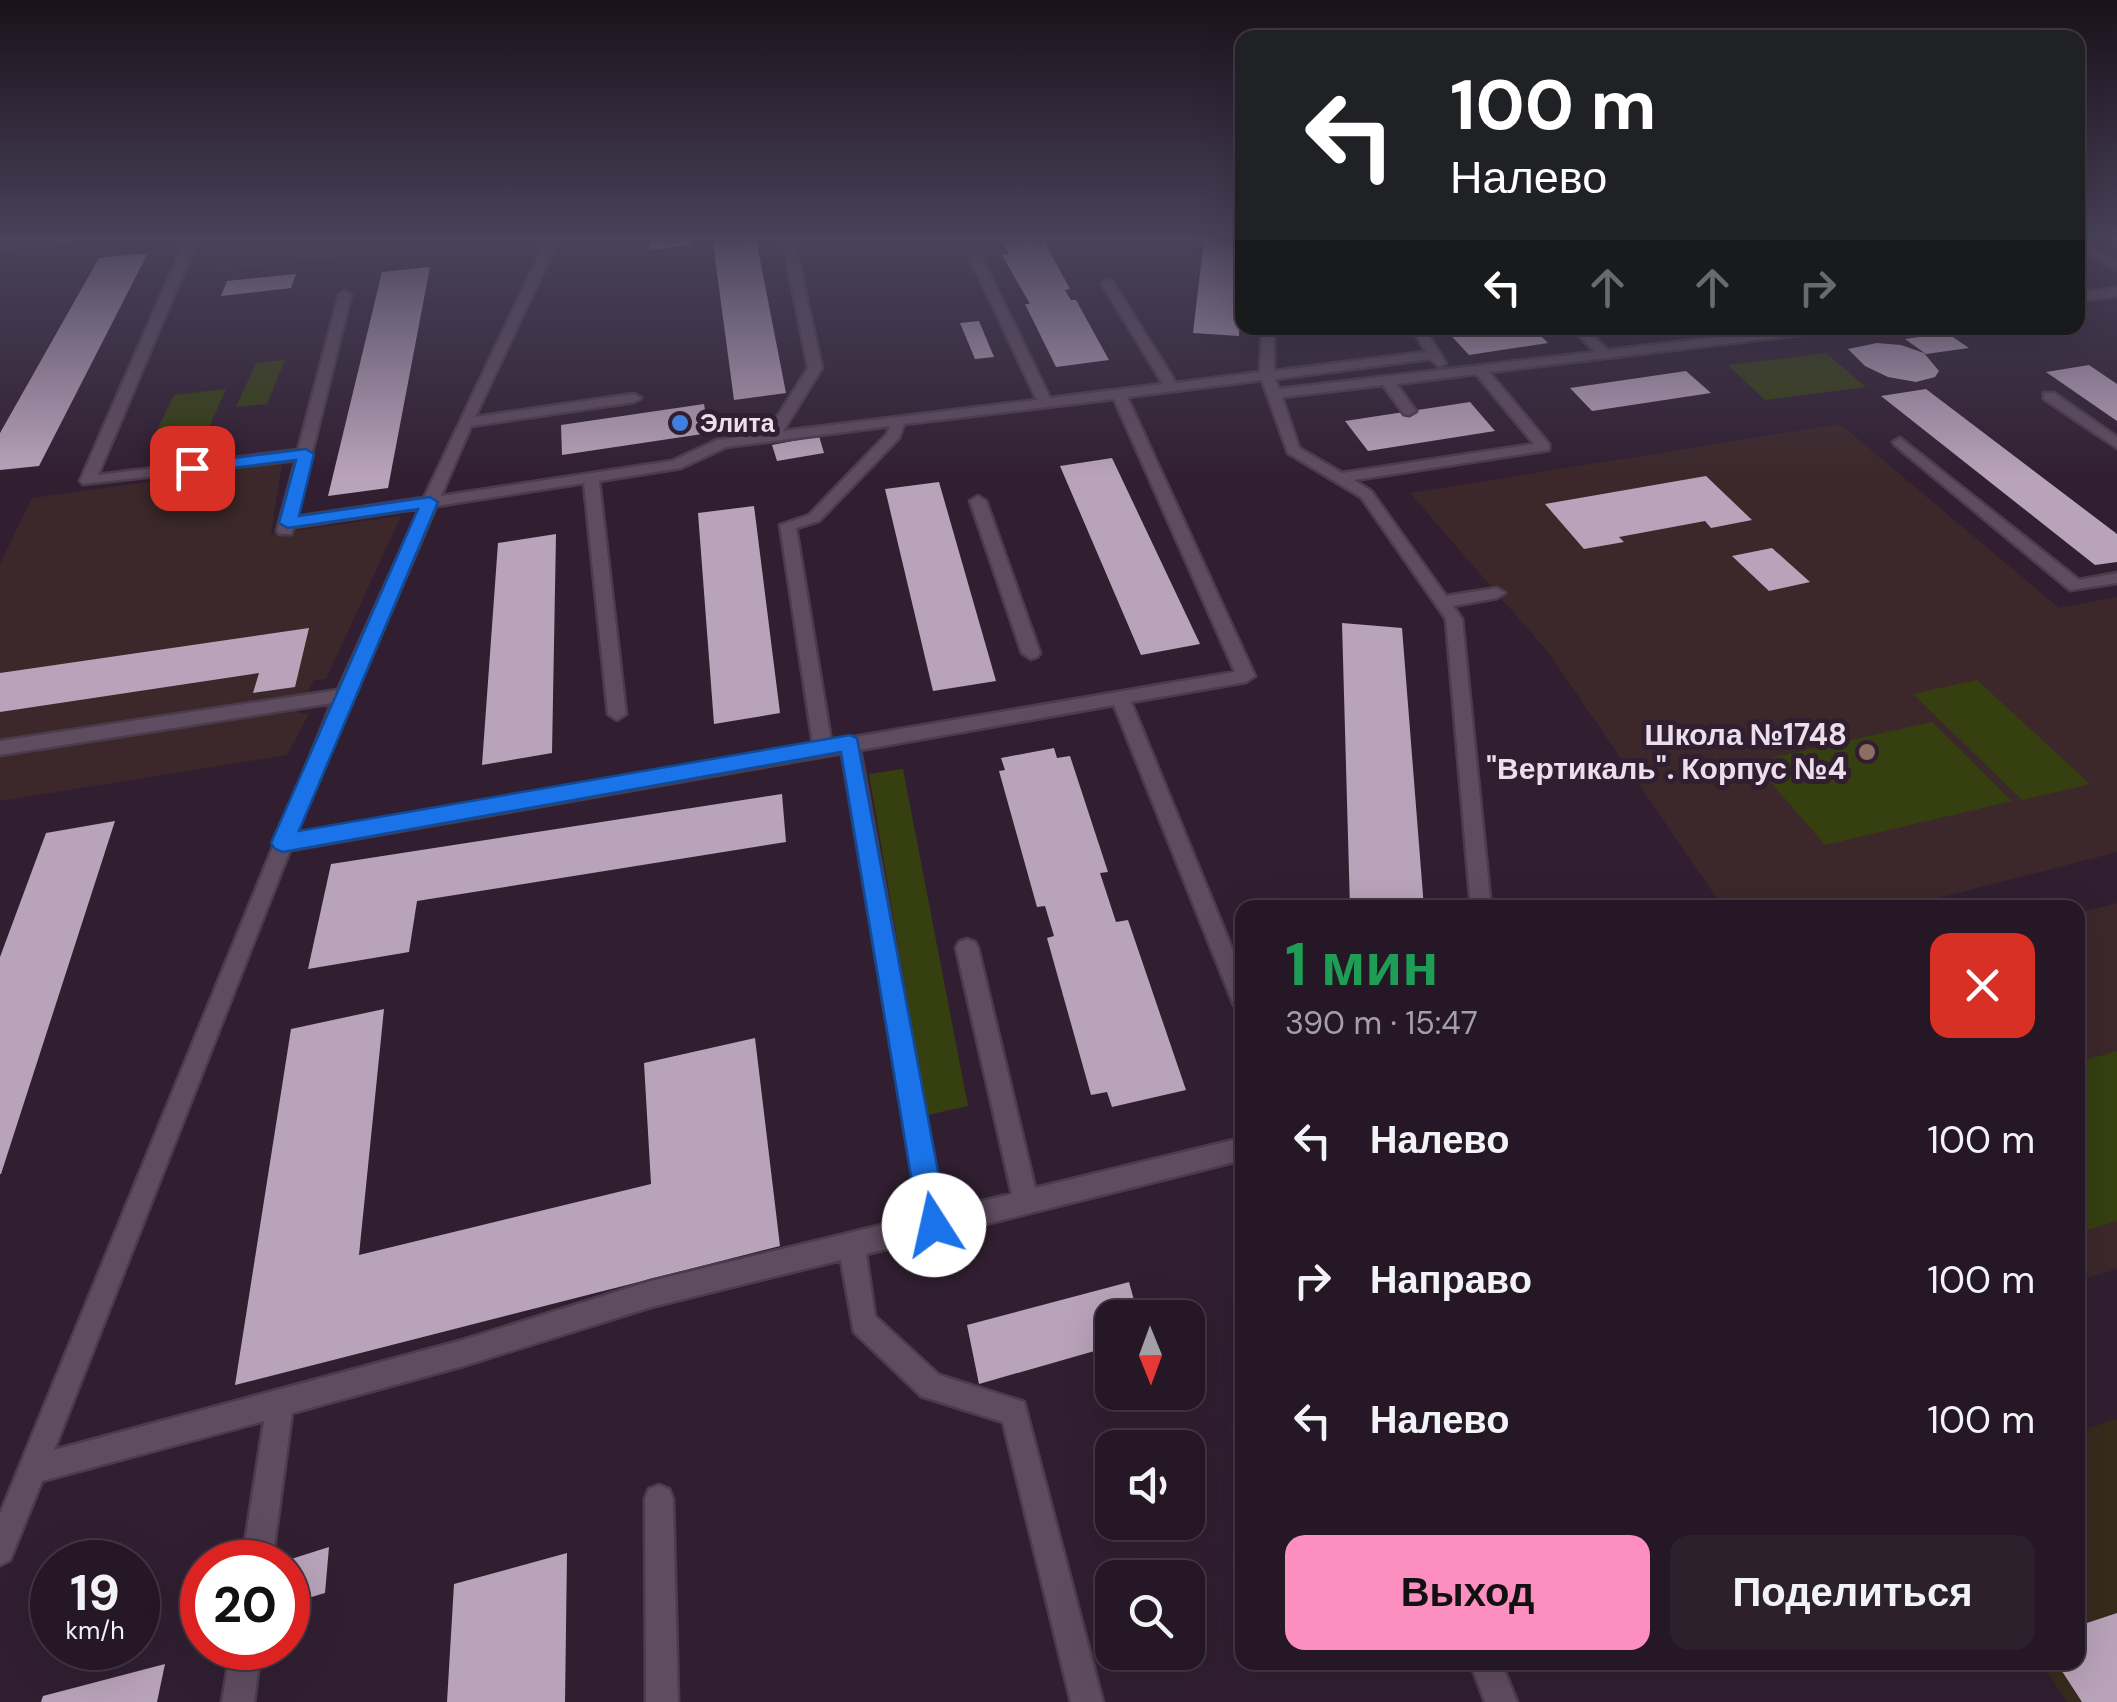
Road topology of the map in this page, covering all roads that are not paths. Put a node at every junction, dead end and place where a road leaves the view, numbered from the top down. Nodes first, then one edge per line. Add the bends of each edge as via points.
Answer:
1 (158, 317) edge
2 (340, 317) edge
3 (515, 317) edge
4 (805, 317) edge
5 (1004, 317) edge
6 (1129, 317) edge
7 (1268, 335) edge
8 (1422, 335) edge
9 (1585, 335) edge
10 (1749, 335) edge
11 (1434, 354) junction
12 (1605, 354) junction
13 (1478, 369) junction
14 (1445, 373) junction
15 (1267, 376) junction
16 (1386, 380) junction
17 (1171, 386) junction
18 (1118, 393) junction
19 (1274, 394) junction
20 (2049, 396) dead end
21 (634, 398) dead end
22 (1045, 402) junction
23 (1409, 411) dead end
24 (899, 419) junction
25 (465, 423) junction
26 (773, 435) junction
27 (1900, 442) dead end
28 (2117, 444) edge
29 (306, 454) junction
30 (591, 477) junction
31 (1340, 478) junction
32 (978, 501) dead end
33 (430, 502) junction
34 (2117, 578) edge
35 (1497, 593) dead end
36 (1442, 602) junction
37 (1031, 653) dead end
38 (345, 694) junction
39 (1120, 697) junction
40 (617, 714) dead end
41 (850, 743) junction
42 (0, 748) edge
43 (823, 748) junction
44 (283, 843) junction
45 (1479, 900) edge
46 (966, 948) dead end
47 (1235, 981) edge
48 (1235, 1151) edge
49 (1026, 1202) junction
50 (934, 1225) junction
51 (852, 1245) junction
52 (280, 1403) junction
53 (35, 1469) junction
54 (659, 1499) dead end
55 (261, 1540) edge
56 (0, 1550) edge
57 (243, 1670) edge
58 (1489, 1670) edge
59 (238, 1702) edge
60 (662, 1702) edge
61 (1087, 1702) edge
62 (1500, 1702) edge

1 - 29 lane via 88,480
2 - 29 lane
3 - 25 lane
4 - 26 lane via 816,368
5 - 22 lane
6 - 17 lane
7 - 15 lane
8 - 11 lane
9 - 12 lane
10 - 12 lane
11 - 14 lane
11 - 15 lane
12 - 13 lane
13 - 14 lane
13 - 31 lane via 1544,447
14 - 16 lane
15 - 17 lane
15 - 19 lane
16 - 19 lane
16 - 23 lane
17 - 18 lane
18 - 22 lane
18 - 39 lane via 1246,676
19 - 31 lane via 1292,450
20 - 28 lane
21 - 25 lane
22 - 24 lane
24 - 26 lane
24 - 43 lane via 894,435 814,518 788,525
25 - 33 lane
26 - 30 lane via 722,442 676,464
27 - 34 lane via 2076,586
29 - 33 lane via 286,527
30 - 33 lane
30 - 40 lane
31 - 36 lane via 1366,494
32 - 37 lane
33 - 38 lane
35 - 36 lane
36 - 45 lane via 1454,619
38 - 42 lane
38 - 44 lane
39 - 41 lane
39 - 47 lane
41 - 43 lane
41 - 50 lane
43 - 44 lane
44 - 53 lane
46 - 49 lane
48 - 49 lane
49 - 50 lane
50 - 51 lane
51 - 52 lane via 651,1294
51 - 61 lane via 863,1323 931,1386 1014,1412
52 - 53 lane
52 - 55 lane
53 - 56 lane
54 - 60 lane
57 - 59 lane
58 - 62 lane

